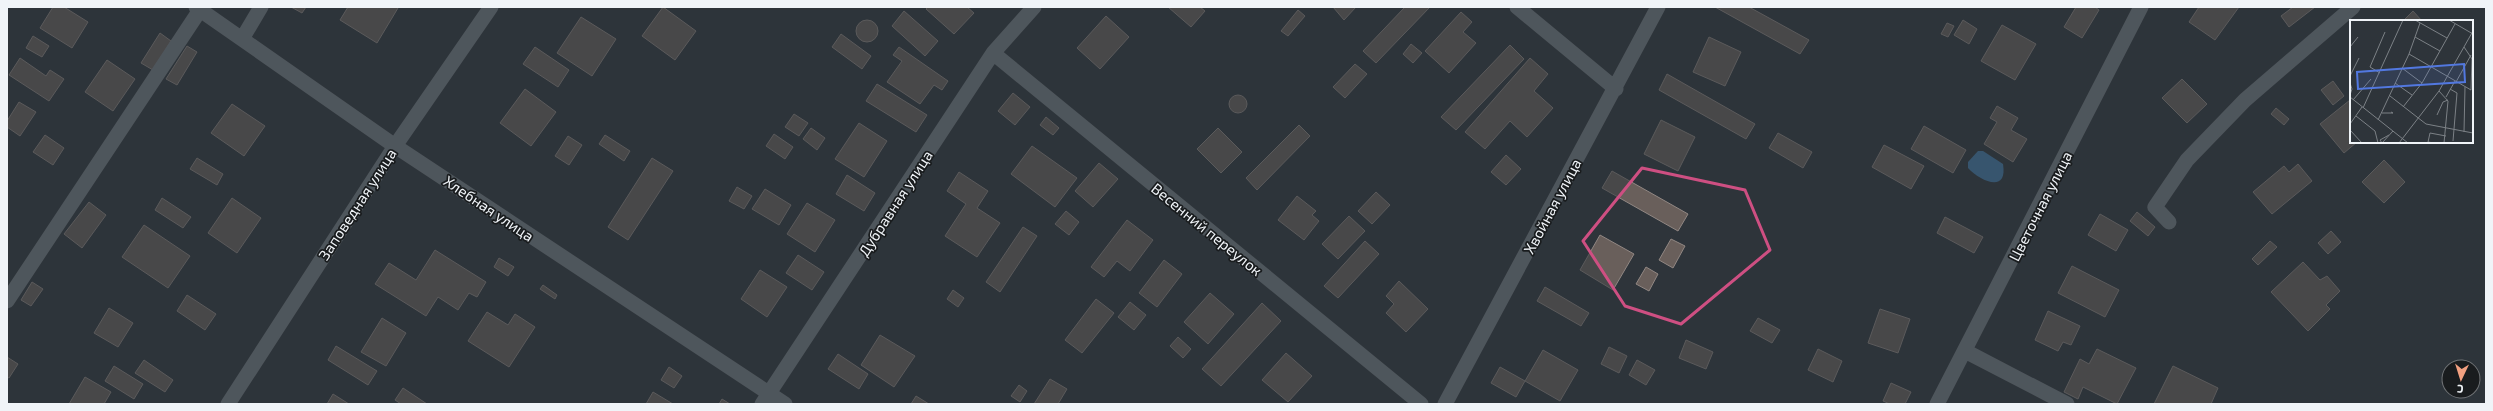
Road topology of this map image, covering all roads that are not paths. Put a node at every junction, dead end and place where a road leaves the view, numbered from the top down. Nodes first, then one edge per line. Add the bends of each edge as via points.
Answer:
1 (261, 7) edge
2 (491, 7) edge
3 (1034, 7) edge
4 (1517, 7) edge
5 (1658, 7) edge
6 (2141, 7) edge
7 (2353, 7) edge
8 (198, 8) edge
9 (242, 39) junction
10 (993, 53) junction
11 (1616, 89) junction
12 (394, 146) junction
13 (2169, 222) dead end
14 (7, 301) edge
15 (1965, 351) junction
16 (766, 399) edge
17 (228, 404) edge
18 (785, 404) edge
19 (1422, 404) edge
20 (1445, 404) edge
21 (1937, 404) edge
22 (2067, 404) edge

1 - 9 street
2 - 12 street, Заповедная улица
3 - 10 street, Дубравная улица
4 - 11 street
5 - 11 street, Хвойная улица
6 - 15 street, Цветочная улица
7 - 13 street via 2245,100 2187,160 2155,207
8 - 9 street, Хлебная улица
8 - 14 street
9 - 12 street, Хлебная улица
10 - 16 street, Дубравная улица
10 - 19 street, Весенний переулок
11 - 20 street, Хвойная улица
12 - 16 street, Хлебная улица
12 - 17 street, Заповедная улица
15 - 21 street, Цветочная улица
15 - 22 street
16 - 18 street, Хлебная улица

